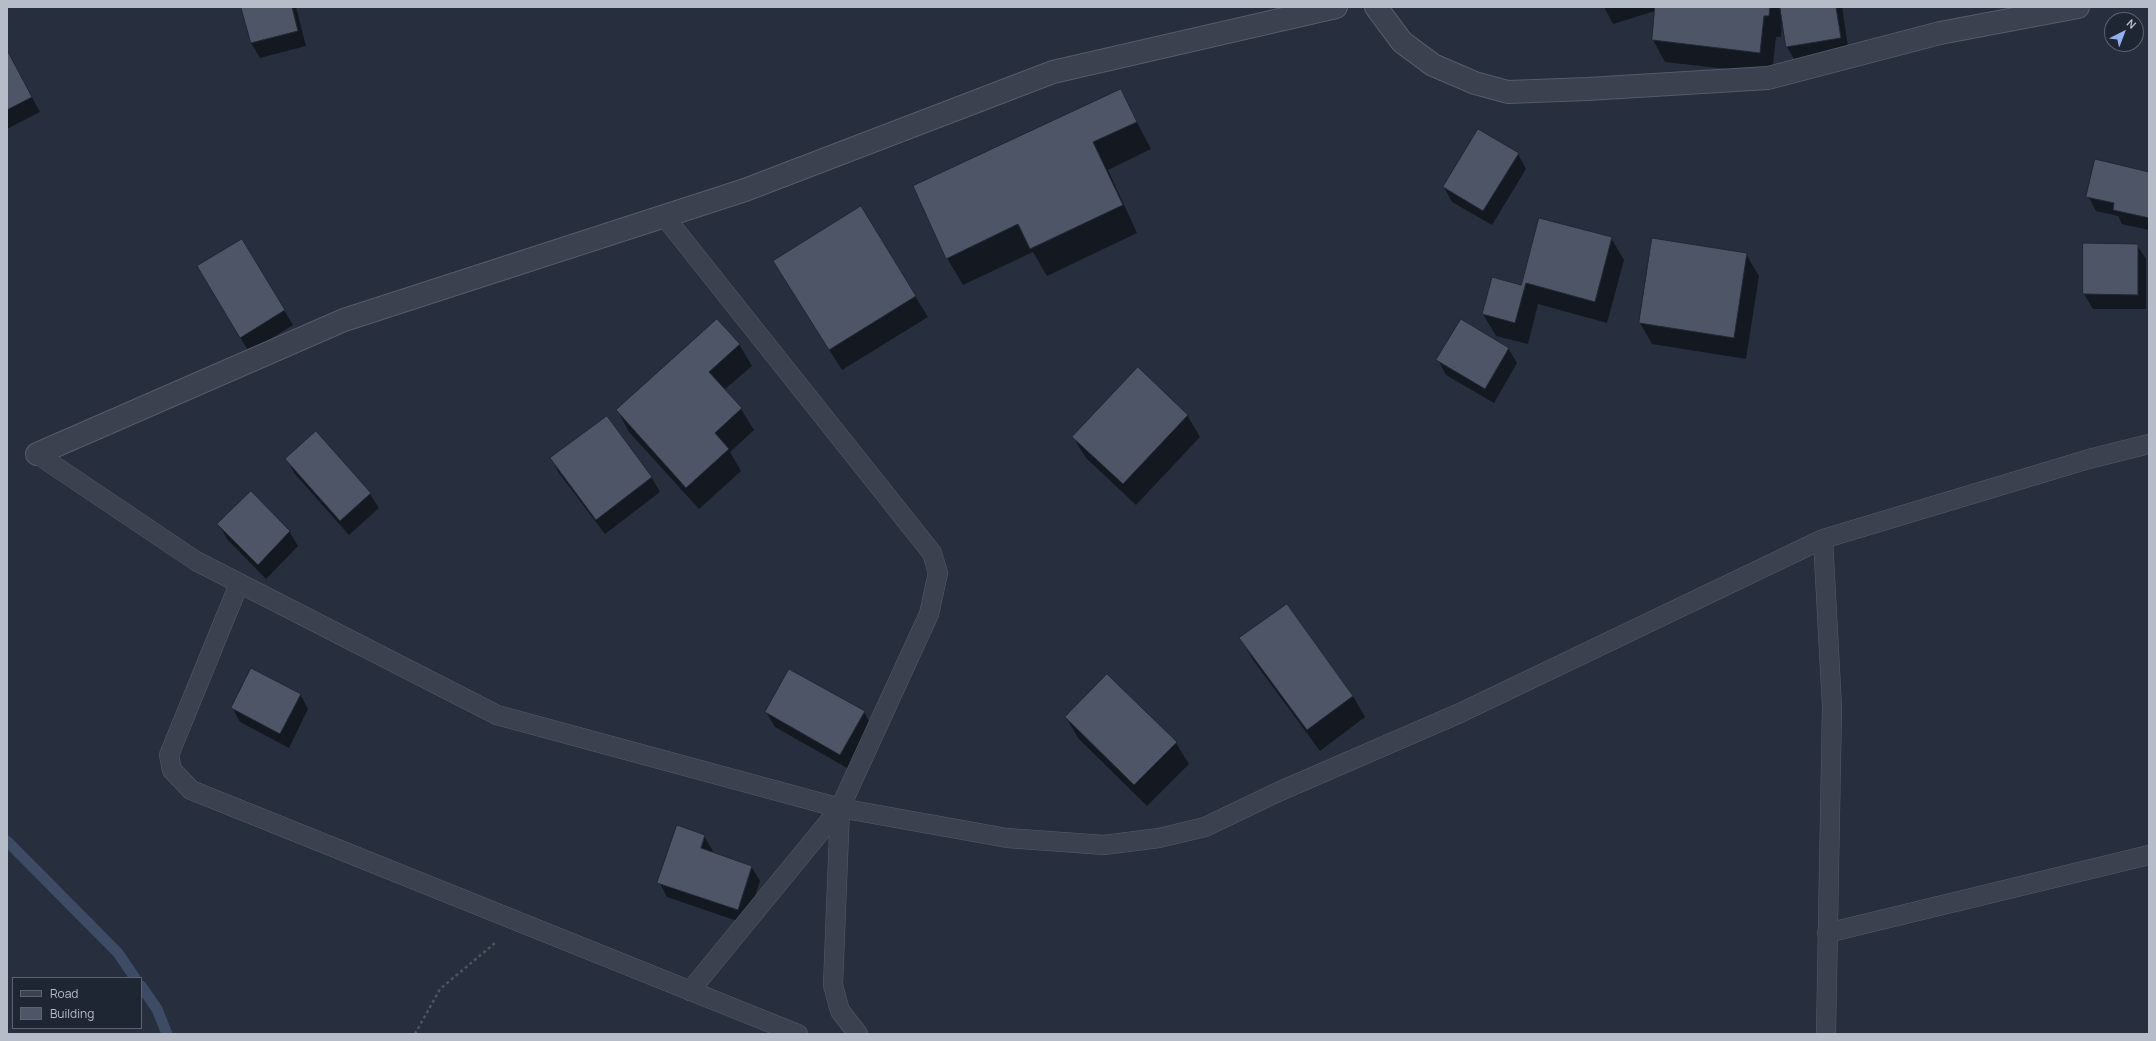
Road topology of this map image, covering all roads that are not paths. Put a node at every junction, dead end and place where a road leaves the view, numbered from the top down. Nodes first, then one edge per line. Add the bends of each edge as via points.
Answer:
1 (1336, 7) edge
2 (1376, 7) edge
3 (2078, 7) edge
4 (664, 216) junction
5 (2149, 444) edge
6 (37, 454) joint
7 (1822, 539) junction
8 (239, 584) junction
9 (840, 808) junction
10 (2149, 854) edge
11 (1827, 933) junction
12 (690, 990) junction
13 (798, 1034) edge
14 (858, 1034) edge
15 (1826, 1034) edge

1 - 4 street via 1053,72 745,190
2 - 3 street via 1402,42 1433,66 1508,92 1768,78 1940,33
4 - 6 street via 344,320
4 - 9 lane via 932,553 938,573 929,614
5 - 7 lane via 2089,459
6 - 8 lane via 196,561
7 - 9 lane via 1460,713 1278,792 1205,827 1159,838 1104,845 1007,838
7 - 11 lane via 1832,707
8 - 9 lane via 497,715
8 - 12 lane via 169,755 172,770 192,790
9 - 12 lane
9 - 14 lane via 832,985 840,1011
10 - 11 lane
11 - 15 lane
12 - 13 lane

